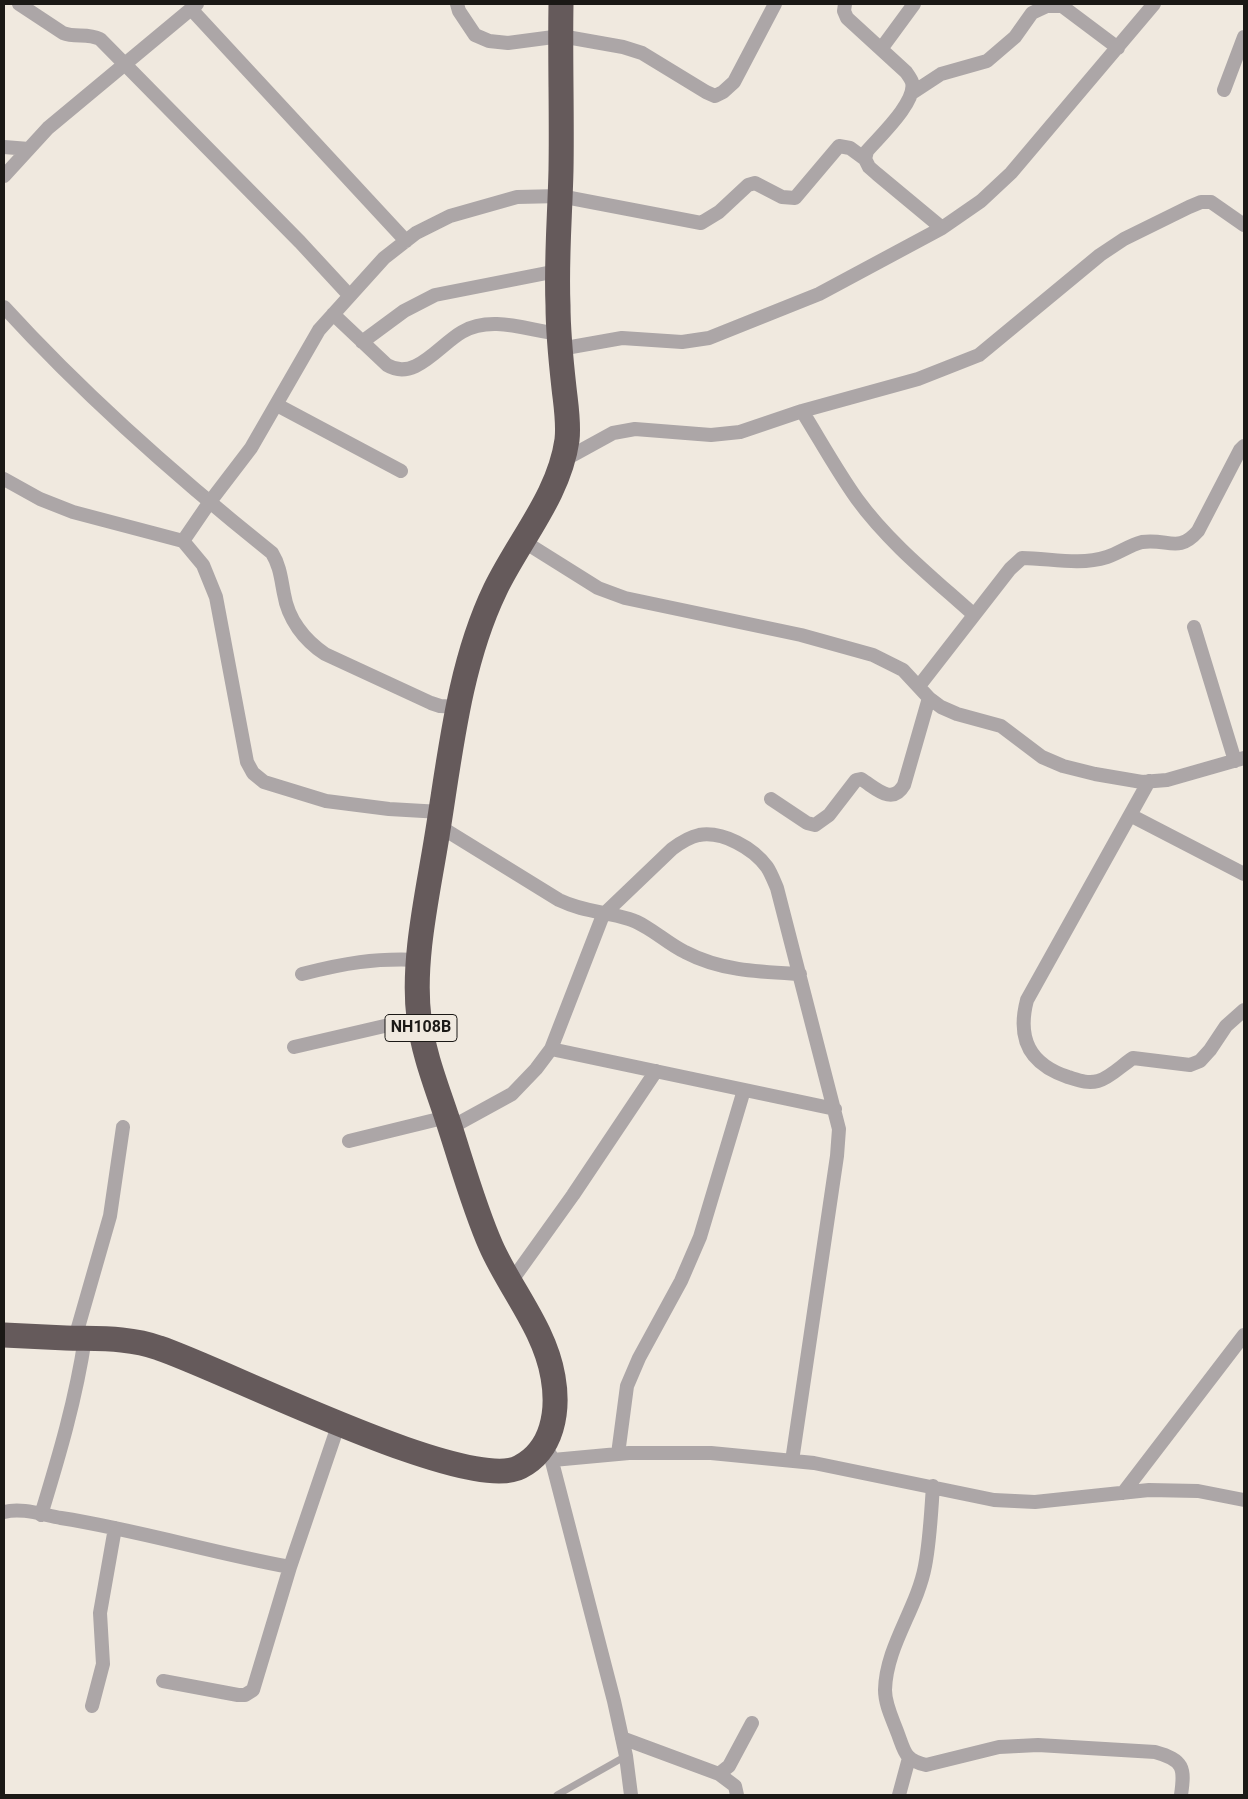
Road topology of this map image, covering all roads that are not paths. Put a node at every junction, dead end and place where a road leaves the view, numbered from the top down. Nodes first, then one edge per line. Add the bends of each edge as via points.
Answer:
1 (19, 4) edge
2 (457, 4) edge
3 (561, 4) edge
4 (775, 4) edge
5 (845, 4) edge
6 (914, 4) edge
7 (1154, 4) edge
8 (194, 6) edge
9 (561, 36) junction
10 (1244, 37) edge
11 (1118, 48) junction
12 (881, 49) junction
13 (124, 62) junction
14 (1224, 90) dead end
15 (912, 93) junction
16 (4, 147) edge
17 (29, 148) junction
18 (865, 159) junction
19 (4, 176) edge
20 (560, 196) junction
21 (1244, 224) edge
22 (942, 228) junction
23 (406, 241) junction
24 (557, 271) junction
25 (349, 295) junction
26 (4, 307) edge
27 (333, 314) junction
28 (560, 341) junction
29 (362, 342) junction
30 (277, 405) junction
31 (802, 411) junction
32 (1244, 446) edge
33 (562, 461) junction
34 (401, 471) dead end
35 (4, 479) edge
36 (209, 503) junction
37 (523, 541) junction
38 (183, 542) junction
39 (974, 615) junction
40 (1194, 627) dead end
41 (919, 686) junction
42 (929, 698) junction
43 (459, 707) junction
44 (1240, 760) edge
45 (1149, 781) junction
46 (771, 799) dead end
47 (1130, 815) junction
48 (440, 819) junction
49 (1244, 874) edge
50 (603, 914) junction
51 (419, 960) junction
52 (302, 974) dead end
53 (800, 974) junction
54 (1244, 1010) edge
55 (419, 1018) junction
56 (294, 1047) dead end
57 (551, 1049) junction
58 (656, 1071) junction
59 (744, 1090) junction
60 (835, 1109) junction
61 (448, 1123) junction
62 (122, 1127) dead end
63 (348, 1141) dead end
64 (510, 1283) junction
65 (4, 1335) edge
66 (1244, 1335) edge
67 (80, 1338) junction
68 (340, 1423) junction
69 (549, 1452) junction
70 (618, 1454) junction
71 (792, 1461) junction
72 (933, 1486) junction
73 (1123, 1493) junction
74 (1244, 1500) edge
75 (4, 1512) edge
76 (41, 1515) junction
77 (115, 1528) junction
78 (290, 1567) junction
79 (163, 1681) dead end
80 (92, 1706) dead end
81 (752, 1723) dead end
82 (622, 1738) junction
83 (626, 1756) junction
84 (910, 1758) junction
85 (719, 1774) junction
86 (557, 1795) edge
87 (631, 1795) edge
88 (736, 1795) edge
89 (900, 1795) edge
90 (1181, 1795) edge

1 - 13 street via 63,33 100,39
2 - 9 street via 475,35 490,41 508,43
3 - 9 highway, NH108B
4 - 9 street via 734,82 715,96 642,53
5 - 12 street via 847,18
6 - 12 street
7 - 11 street
8 - 13 street
8 - 23 street
9 - 20 highway, NH108B
10 - 14 street
11 - 15 street via 1062,6 1047,6 1032,13 1005,48 987,61 942,74
11 - 22 street via 1011,173 981,202
12 - 15 street via 906,72 912,82
13 - 17 street
13 - 25 street
15 - 18 street via 908,103 867,151
16 - 17 street
17 - 19 street
18 - 20 street via 850,148 839,146 796,198 782,197 755,183 748,185 719,212 701,223
18 - 22 street via 868,167
20 - 23 street via 517,197 490,204 450,216
20 - 24 highway, NH108B
21 - 31 street via 1211,202 1189,207 1100,255 979,355 918,379
22 - 28 street via 820,294 709,338 682,342 622,338
23 - 25 street via 384,258
24 - 28 highway, NH108B
24 - 29 street via 435,295 404,311
25 - 27 street
26 - 36 street via 44,351
27 - 29 street
27 - 30 street via 307,347
28 - 29 street via 502,324 484,324 461,332 416,367 406,371 387,365
28 - 33 highway, NH108B via 567,417
30 - 34 street
30 - 36 street via 251,448
31 - 33 street via 773,423 726,434 635,430 613,433
31 - 39 street via 857,499 876,522
32 - 39 street via 1191,539 1179,546 1155,541 1141,543 1092,560 1073,562 1022,558
33 - 37 highway, NH108B via 541,512
35 - 38 street via 40,499 73,512
36 - 38 street
36 - 43 street via 278,562 285,601 303,636 313,646 432,703
37 - 41 street via 598,588 625,598 801,635 873,655 903,670
37 - 43 highway, NH108B via 495,590 470,658
38 - 48 street via 203,565 216,597 247,762 253,773 264,782 326,801
39 - 41 street
40 - 44 street
41 - 42 street
42 - 45 street via 957,714 1000,726 1042,756 1063,766 1114,778
42 - 46 street via 899,793 885,795 861,779 856,780 829,815 815,825
43 - 48 highway, NH108B
44 - 45 street via 1167,780
45 - 47 street
47 - 49 street
47 - 54 street via 1027,1000 1022,1020 1030,1052 1056,1073 1085,1082 1106,1078 1132,1058 1190,1065 1200,1061 1226,1026
48 - 50 street via 559,900
48 - 51 highway, NH108B
50 - 53 street via 630,919 686,953 725,967
50 - 53 street via 684,841 700,835 722,837 742,845 767,867 777,888
50 - 57 street
51 - 52 street via 352,962
51 - 55 highway, NH108B
53 - 60 street
55 - 56 street
55 - 61 highway, NH108B
57 - 58 street
57 - 61 street via 512,1094
58 - 59 street
58 - 64 street via 573,1196
59 - 60 street
59 - 70 street via 700,1237 627,1386
60 - 71 street via 839,1129 838,1156
61 - 63 street
61 - 64 highway, NH108B via 490,1246
62 - 67 street via 110,1216
64 - 69 highway, NH108B via 535,1326 553,1374 555,1398
65 - 67 highway, NH108B
66 - 73 street
67 - 68 highway, NH108B via 156,1346
67 - 76 street via 78,1384
68 - 69 highway, NH108B via 423,1454 482,1471 511,1471
68 - 78 street
69 - 70 street
69 - 82 street
70 - 71 street via 711,1453
71 - 72 street
72 - 73 street via 994,1500 1035,1502
72 - 84 street via 925,1566 893,1654 885,1690 890,1712
73 - 74 street via 1198,1491
75 - 76 street
76 - 77 street
77 - 78 street
77 - 80 street via 100,1613 103,1664
78 - 79 street via 253,1690 238,1695
81 - 85 street via 729,1766
82 - 83 street
82 - 85 street
83 - 86 lane
83 - 87 street
84 - 89 street
84 - 90 street via 926,1765 999,1747 1038,1744 1155,1752 1171,1756 1178,1762 1184,1773
85 - 88 street via 735,1786

